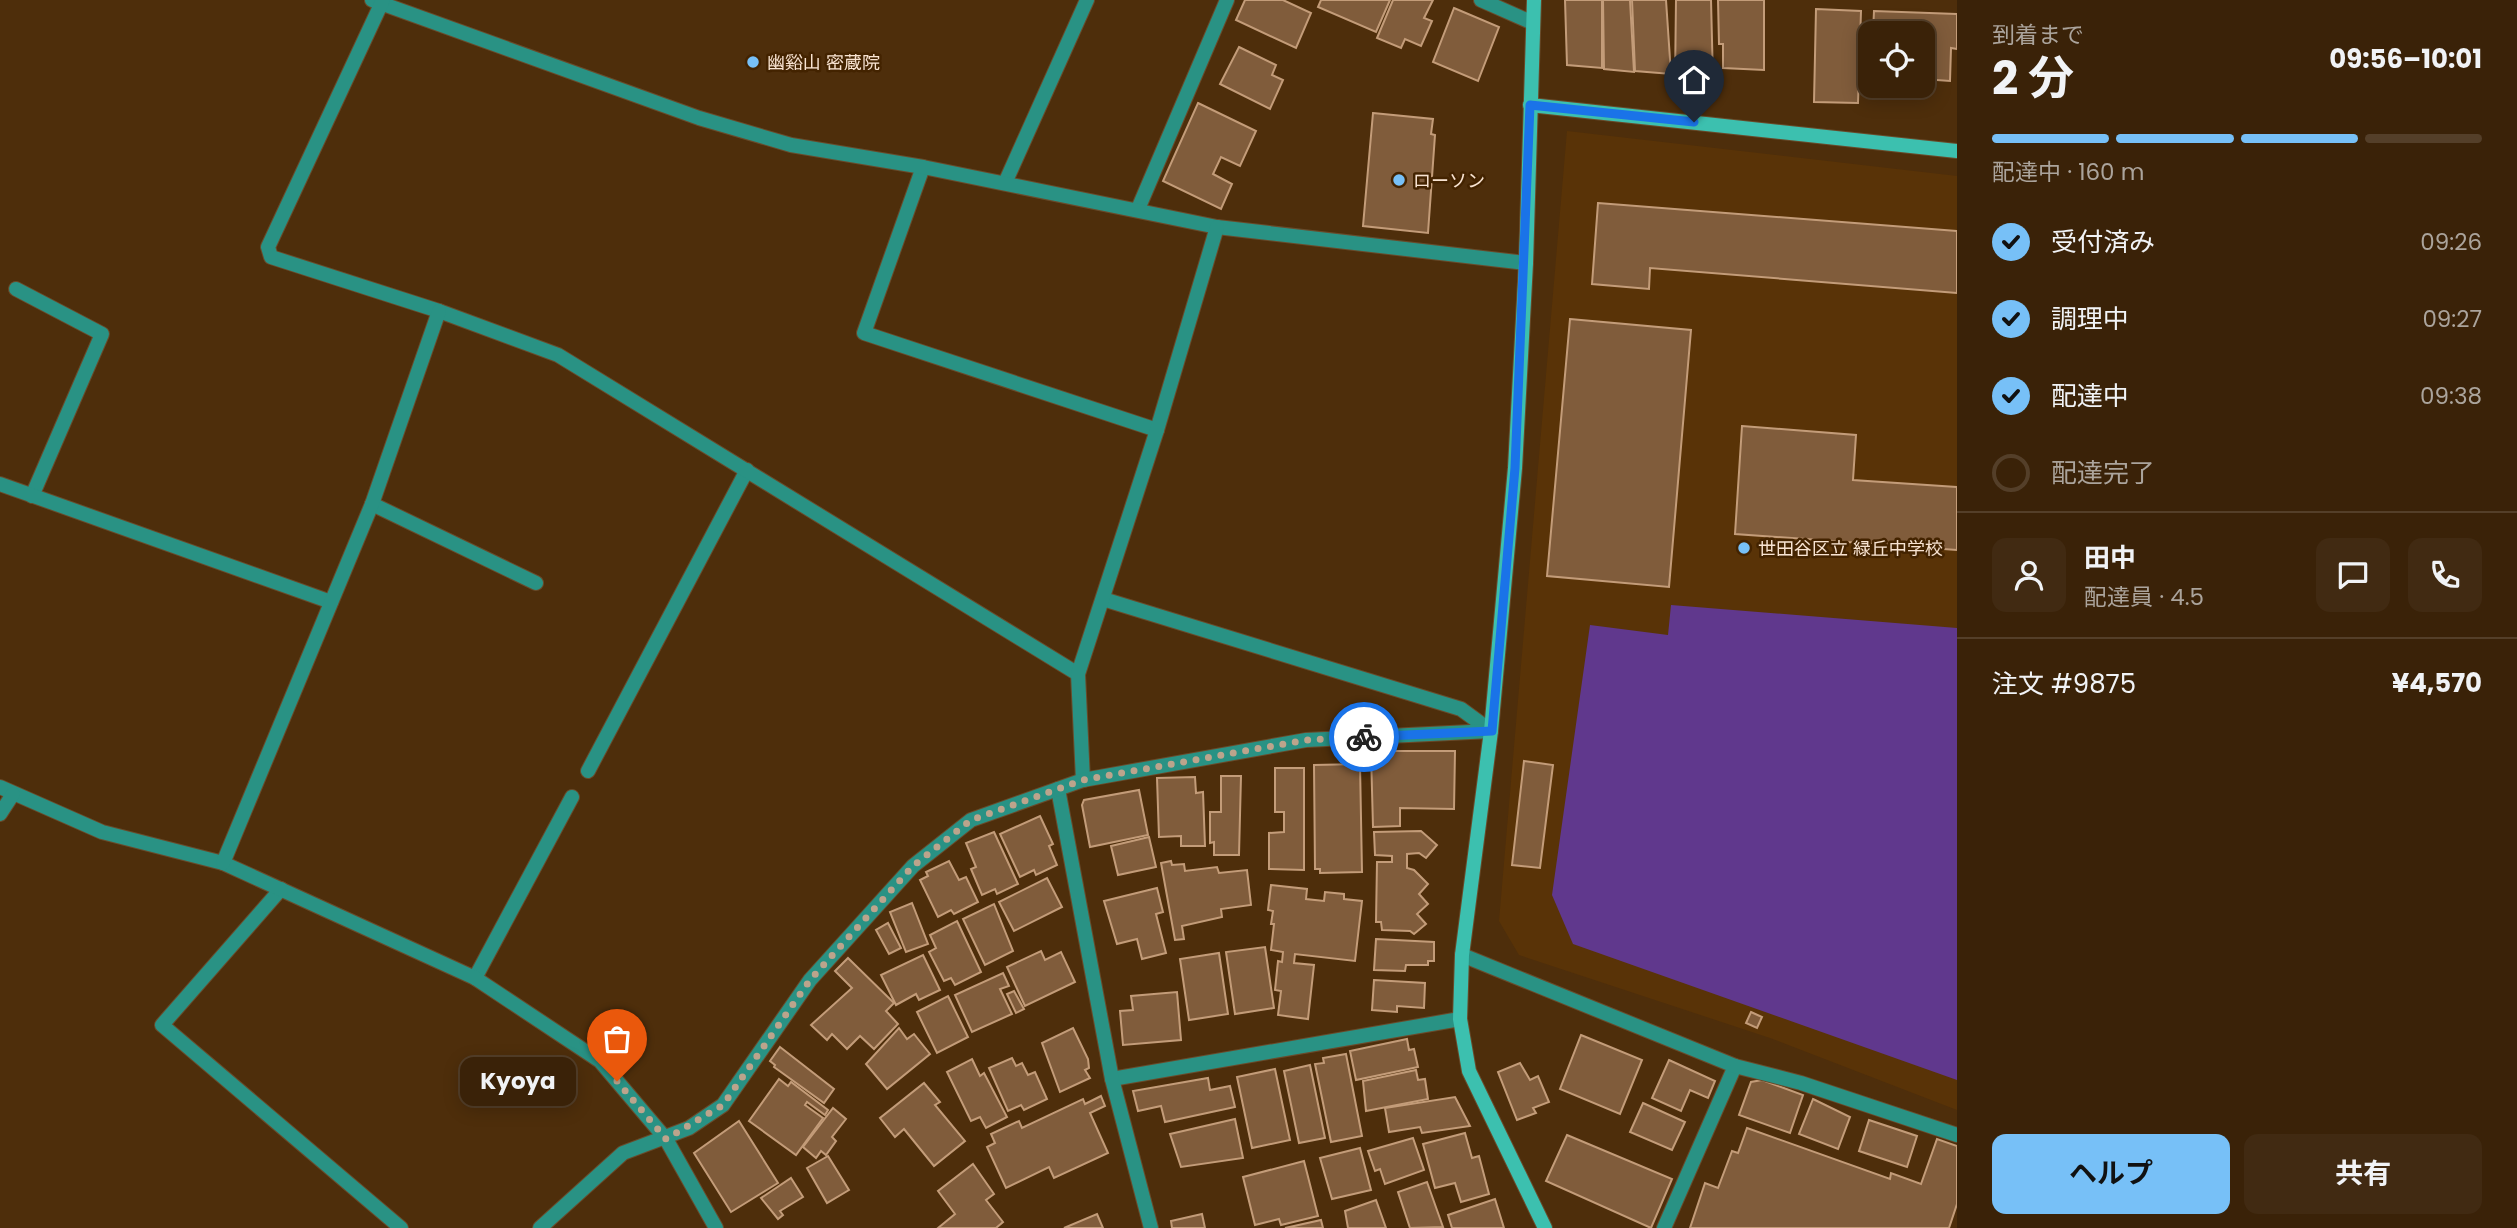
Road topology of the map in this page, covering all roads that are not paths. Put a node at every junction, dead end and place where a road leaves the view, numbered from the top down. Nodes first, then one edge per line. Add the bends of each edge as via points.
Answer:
1 (1087, 0) edge
2 (1227, 0) edge
3 (1481, 0) edge
4 (1534, 0) edge
5 (378, 2) edge
6 (1533, 23) junction
7 (1530, 105) junction
8 (1957, 150) edge
9 (923, 167) junction
10 (1005, 183) junction
11 (1138, 209) junction
12 (1217, 227) junction
13 (1526, 263) junction
14 (16, 289) dead end
15 (439, 311) junction
16 (1157, 430) junction
17 (747, 470) junction
18 (0, 484) edge
19 (32, 496) junction
20 (372, 504) junction
21 (536, 583) dead end
22 (1103, 599) junction
23 (331, 602) junction
24 (1078, 674) junction
25 (1492, 731) junction
26 (588, 771) dead end
27 (1083, 780) junction
28 (1058, 789) junction
29 (7, 791) edge
30 (572, 797) dead end
31 (0, 814) edge
32 (223, 863) junction
33 (281, 889) junction
34 (1461, 955) junction
35 (475, 978) junction
36 (1460, 1019) junction
37 (1735, 1066) junction
38 (1112, 1079) junction
39 (1957, 1135) edge
40 (666, 1139) junction
41 (401, 1228) edge
42 (540, 1228) edge
43 (716, 1228) edge
44 (1152, 1228) edge
45 (1545, 1228) edge
46 (1664, 1228) edge

1 - 10 street
2 - 11 street
3 - 6 street
4 - 6 street
5 - 9 street via 699,118 791,145
5 - 15 street via 268,247 271,257
6 - 7 street
7 - 8 street
7 - 13 street
9 - 10 street
9 - 16 street via 864,333
10 - 11 street
11 - 12 street
12 - 13 street
12 - 16 street
13 - 25 street via 1515,468
14 - 19 street via 102,334
15 - 17 street via 558,355
15 - 20 street
16 - 22 street
17 - 24 street
17 - 26 street
18 - 19 street
19 - 23 street
20 - 21 street
20 - 23 street
22 - 24 street
22 - 25 street via 1461,709
23 - 32 street
24 - 27 street
25 - 27 street via 1306,740
25 - 34 street
27 - 28 street
28 - 38 street
28 - 40 street via 971,820 913,866 810,980 723,1105
29 - 31 street
29 - 32 street via 102,832
30 - 35 street
32 - 33 street
33 - 35 street
33 - 41 street via 162,1025
34 - 36 street
34 - 37 street
35 - 40 street via 600,1061
36 - 38 street
36 - 45 street via 1469,1071
37 - 39 street
37 - 46 street
38 - 44 street
40 - 42 street via 623,1153
40 - 43 street

